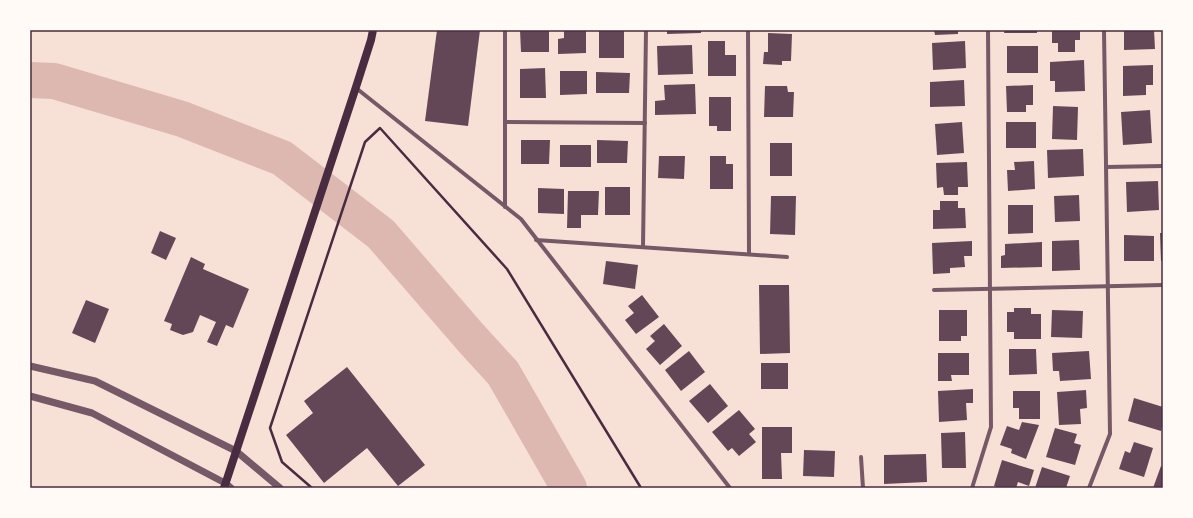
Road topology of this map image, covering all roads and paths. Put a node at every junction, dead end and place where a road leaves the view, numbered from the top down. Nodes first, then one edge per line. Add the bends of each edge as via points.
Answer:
1 (373, 30) edge
2 (505, 30) edge
3 (646, 30) edge
4 (748, 30) edge
5 (988, 30) edge
6 (1104, 30) edge
7 (356, 87) junction
8 (505, 122) junction
9 (645, 123) junction
10 (1163, 166) edge
11 (1106, 167) junction
12 (505, 207) junction
13 (536, 240) junction
14 (643, 247) junction
15 (749, 254) junction
16 (787, 257) dead end
17 (1163, 285) edge
18 (1108, 286) junction
19 (990, 289) junction
20 (934, 290) dead end
21 (30, 366) edge
22 (30, 396) edge
23 (236, 451) junction
24 (861, 457) dead end
25 (227, 486) edge
26 (280, 488) edge
27 (312, 488) edge
28 (641, 488) edge
29 (730, 488) edge
30 (863, 488) edge
31 (972, 488) edge
32 (1089, 488) edge

1 - 7 main road
2 - 8 street
3 - 9 street
4 - 15 street
5 - 19 street
6 - 11 street
7 - 12 street
7 - 23 main road
8 - 9 street
8 - 12 street
9 - 14 street
10 - 11 street
11 - 18 street
12 - 13 street via 521,219
13 - 14 street
13 - 29 street
14 - 15 street
15 - 16 street
17 - 18 street
18 - 19 street
18 - 32 street via 1110,434
19 - 20 street
19 - 31 street via 991,427
21 - 23 street via 94,381
22 - 25 street via 92,413
23 - 25 main road
23 - 26 street
24 - 30 street
27 - 28 path via 282,462 270,428 365,142 380,128 507,270

